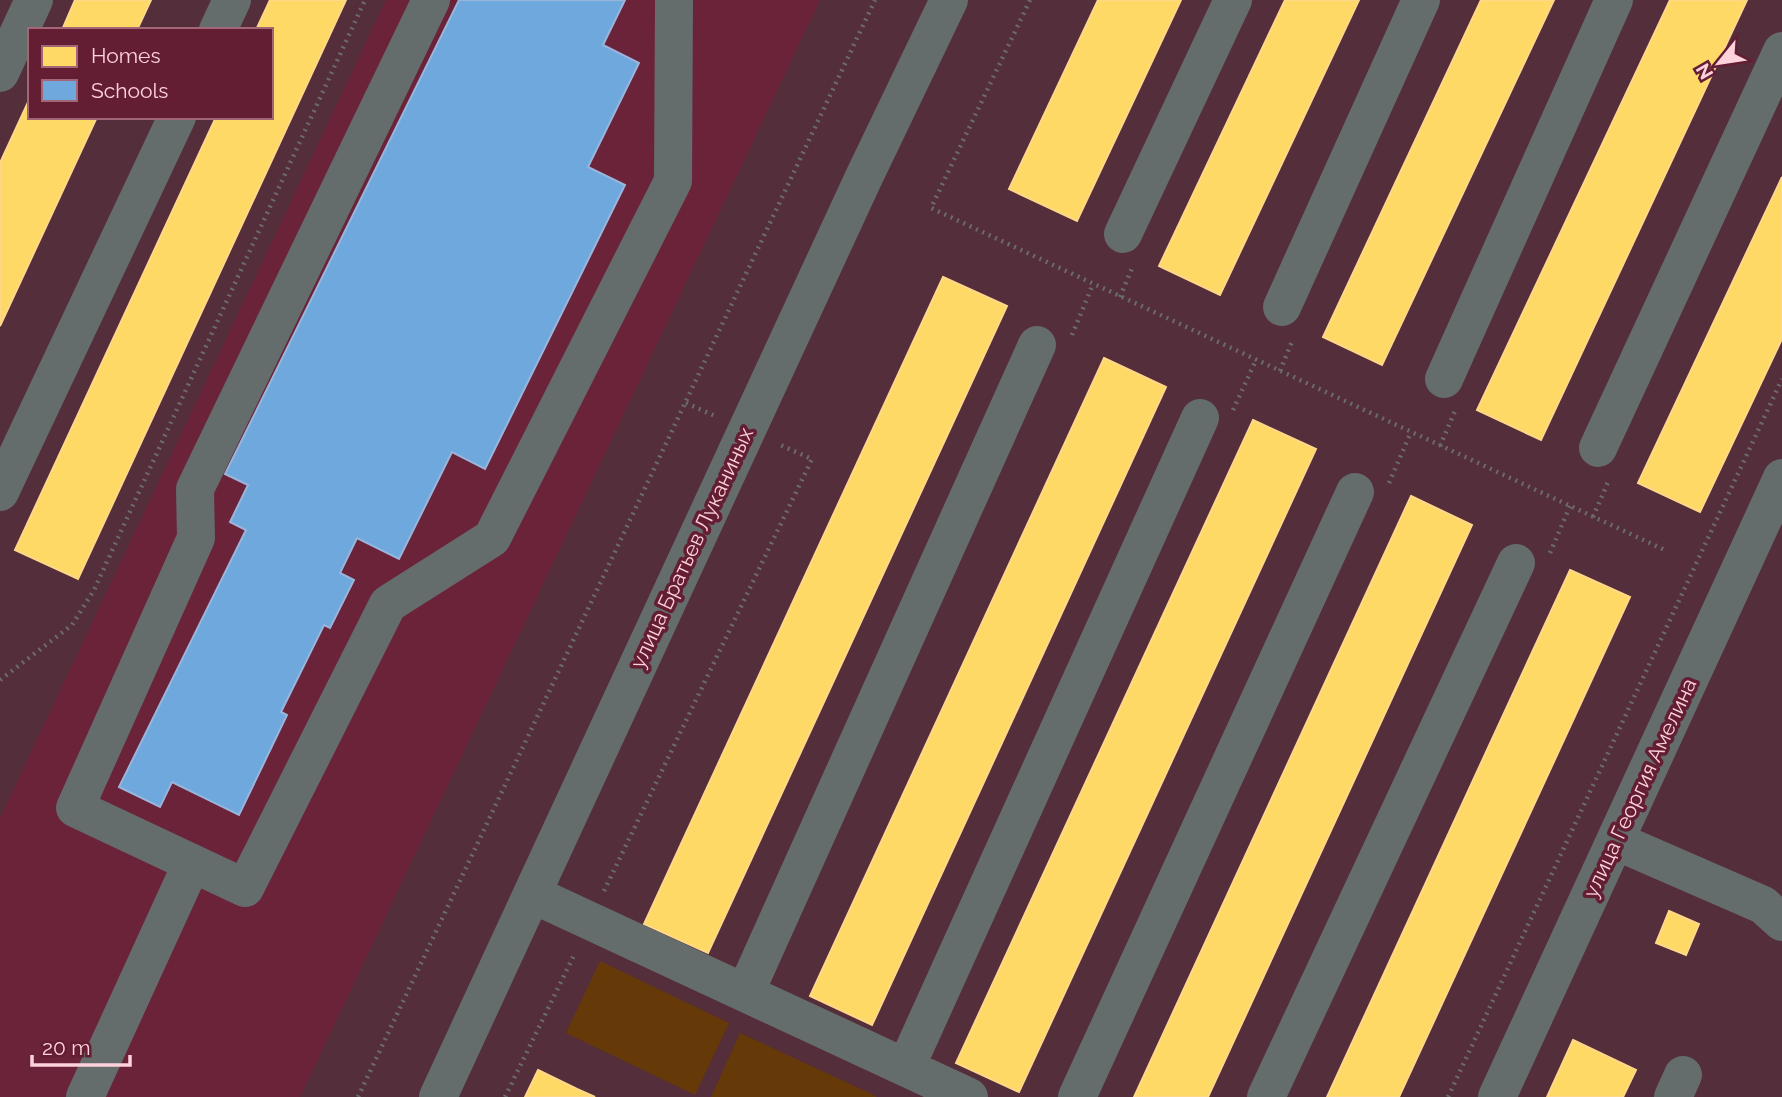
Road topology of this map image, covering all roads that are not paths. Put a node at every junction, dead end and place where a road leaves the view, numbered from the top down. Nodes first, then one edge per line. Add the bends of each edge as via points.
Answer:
1 (34, 0) edge
2 (232, 0) edge
3 (431, 0) edge
4 (674, 0) edge
5 (949, 0) edge
6 (1233, 0) edge
7 (1421, 0) edge
8 (1614, 0) edge
9 (219, 28) edge
10 (1782, 51) edge
11 (0, 73) edge
12 (176, 119) edge
13 (1123, 233) dead end
14 (1282, 307) dead end
15 (1037, 345) dead end
16 (1444, 379) dead end
17 (1200, 418) dead end
18 (1598, 448) dead end
19 (1782, 478) edge
20 (0, 492) edge
21 (1355, 492) dead end
22 (1516, 563) dead end
23 (1616, 841) junction
24 (192, 863) junction
25 (532, 894) junction
26 (1782, 922) edge
27 (745, 993) junction
28 (917, 1080) edge
29 (85, 1097) edge
30 (438, 1097) edge
31 (969, 1097) edge
32 (1077, 1097) edge
33 (1266, 1097) edge
34 (1497, 1097) edge

1 - 11 street
2 - 9 street
3 - 24 street via 195,489 196,538 75,808
4 - 24 street via 673,181 492,538 388,604 245,888
5 - 25 street, улица Братьев Луканиных
6 - 13 street
7 - 14 street
8 - 16 street
10 - 18 street
12 - 20 street
15 - 27 street
17 - 28 street
19 - 23 street, улица Георгия Амелина
21 - 32 street
22 - 33 street
23 - 26 street via 1763,905
23 - 34 street, улица Георгия Амелина
24 - 29 street
25 - 27 street
25 - 30 street, улица Братьев Луканиных
27 - 28 street
28 - 31 street

